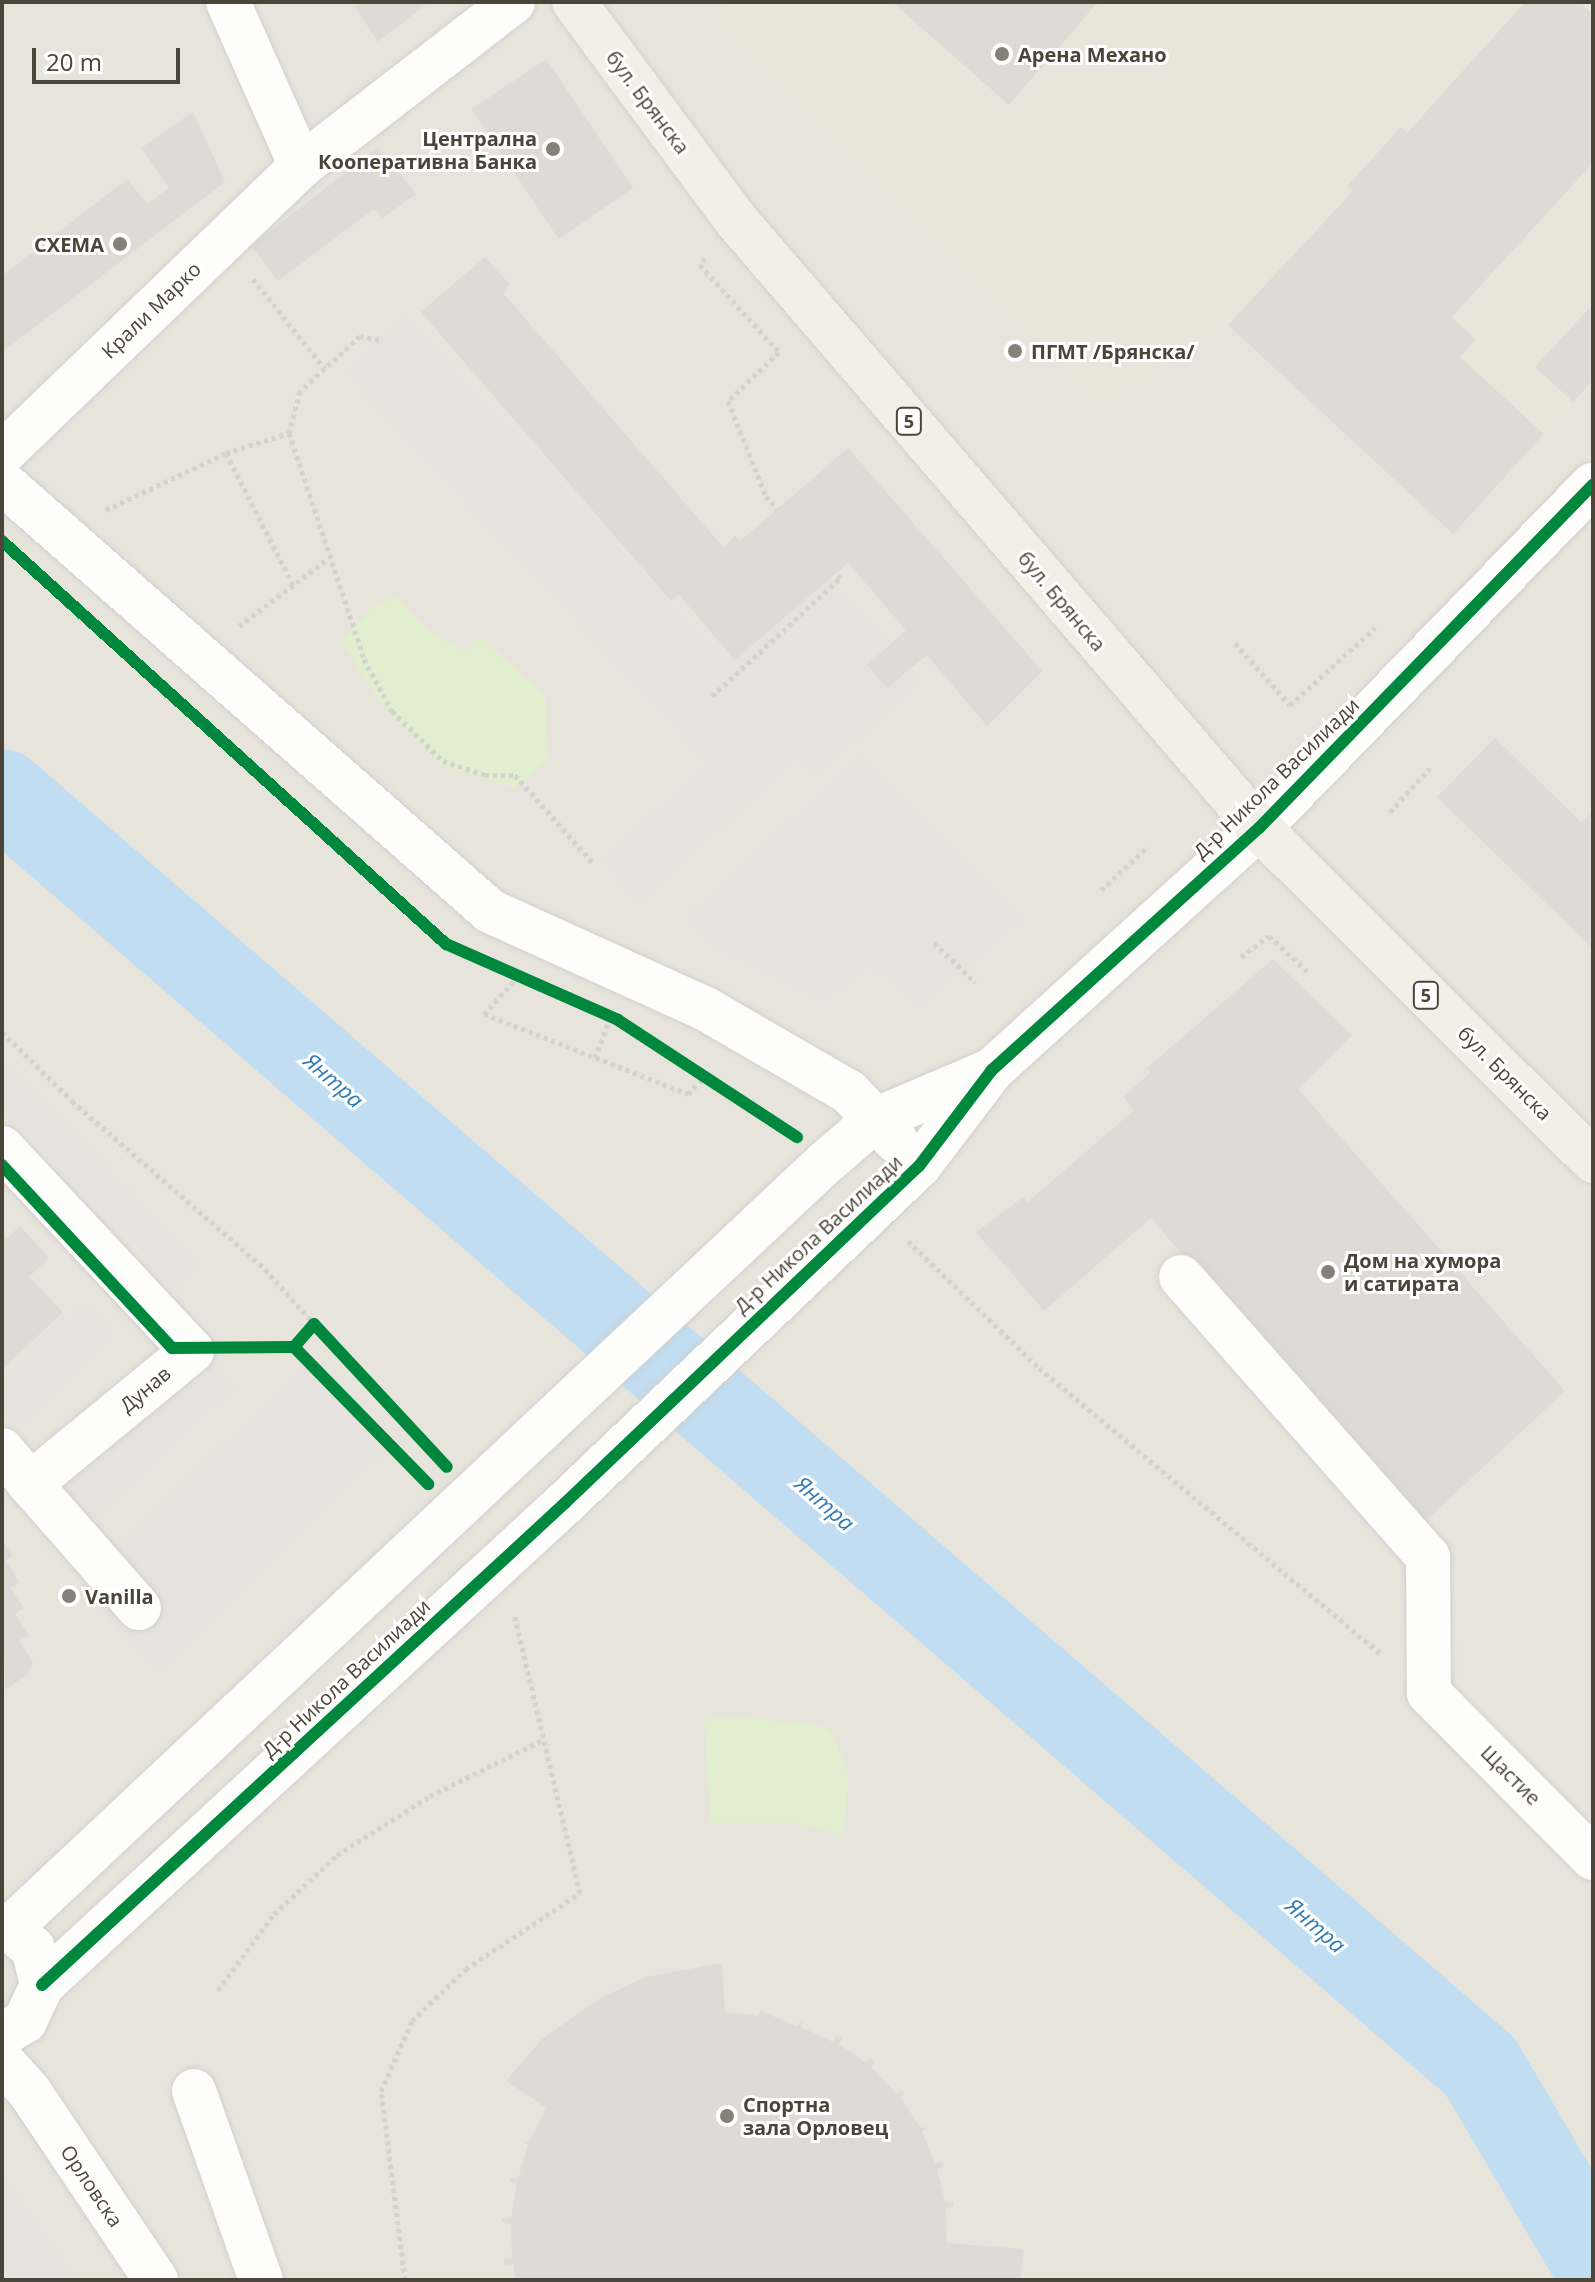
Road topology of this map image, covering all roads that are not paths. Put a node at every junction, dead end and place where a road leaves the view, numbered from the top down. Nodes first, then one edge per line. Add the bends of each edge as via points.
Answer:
1 (228, 2) edge
2 (513, 2) edge
3 (574, 2) edge
4 (301, 166) junction
5 (2, 454) edge
6 (2, 482) edge
7 (1593, 485) edge
8 (1259, 828) junction
9 (992, 1070) junction
10 (875, 1120) junction
11 (2, 1148) edge
12 (1593, 1161) edge
13 (919, 1166) junction
14 (1181, 1277) dead end
15 (2, 1450) edge
16 (30, 1484) junction
17 (139, 1608) dead end
18 (1593, 1858) edge
19 (6, 1926) edge
20 (23, 2014) edge
21 (15, 2076) edge
22 (194, 2091) dead end
23 (156, 2280) edge
24 (261, 2280) edge

1 - 4 street
2 - 4 street, Крали Марко
3 - 8 main road, бул. Брянска / 5 via 735,219
4 - 5 street, Крали Марко
6 - 10 street via 490,911 704,1008 849,1092
7 - 8 street, Д-р Никола Василиади
8 - 9 street, Д-р Никола Василиади
8 - 12 main road, бул. Брянска / 5
9 - 10 street, Д-р Никола Василиади
9 - 13 street, Д-р Никола Василиади
10 - 13 street
10 - 19 street, Д-р Никола Василиади
11 - 16 street, Дунав via 192,1351
13 - 20 street, Д-р Никола Василиади
14 - 18 street, Щастие via 1428,1557 1429,1693
15 - 16 street
16 - 17 street
19 - 20 street, Орловска via 33,1948
20 - 21 street, Орловска via 22,2056
21 - 23 street, Орловска
22 - 24 street

